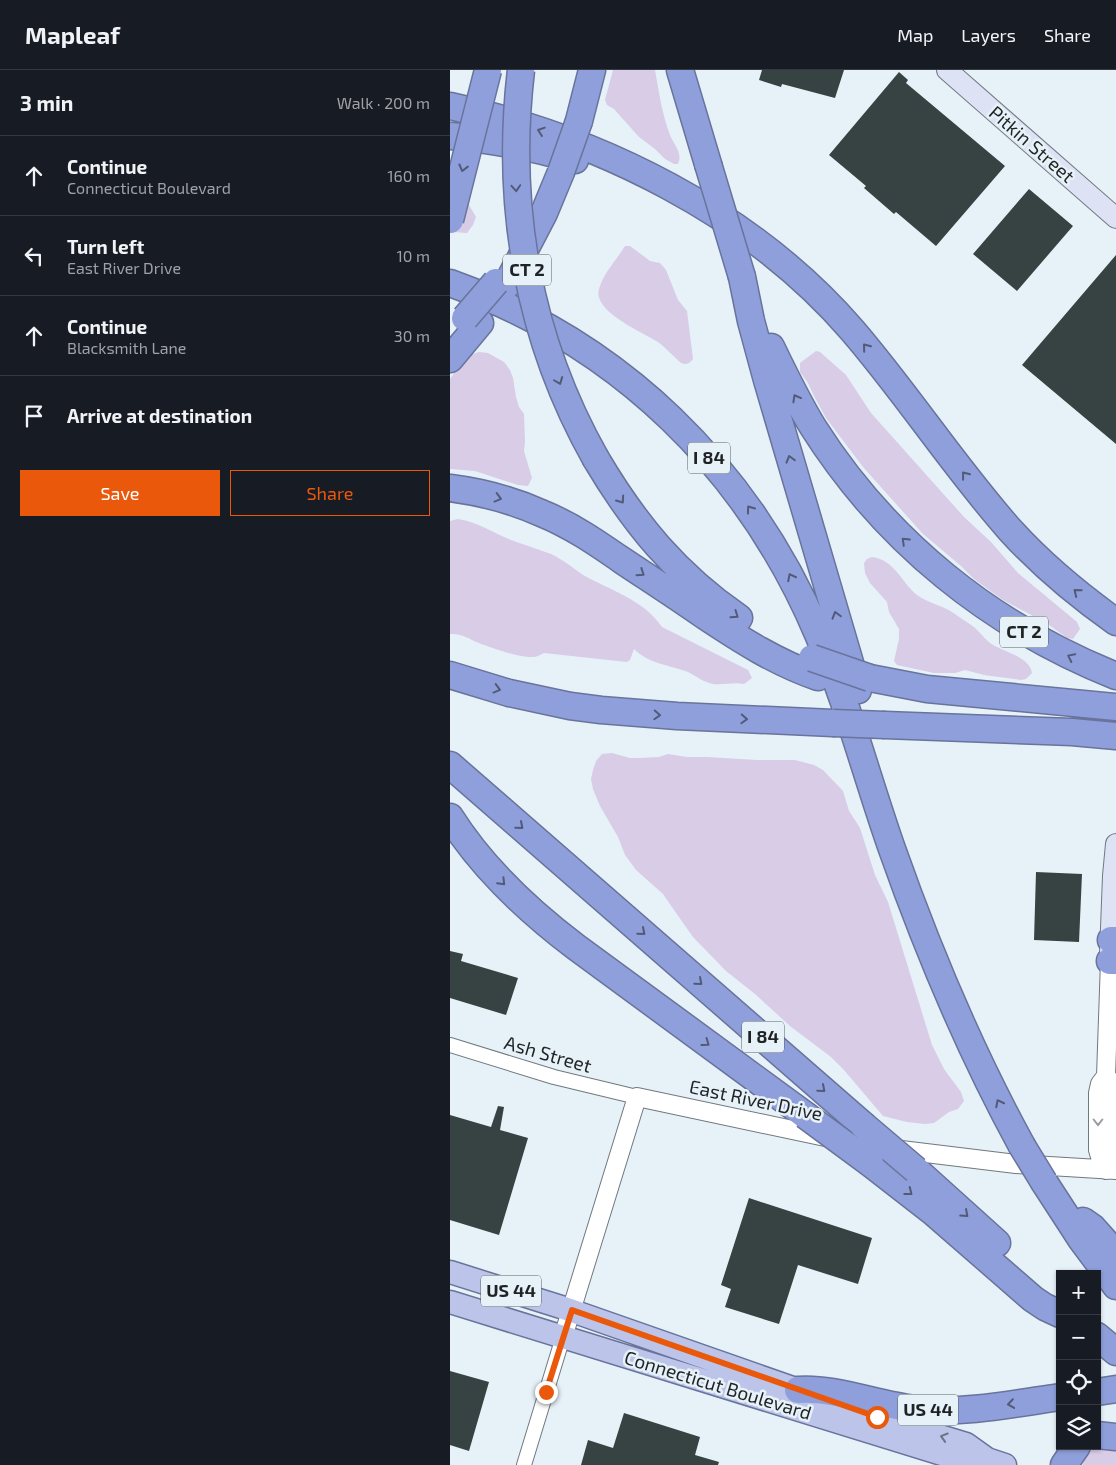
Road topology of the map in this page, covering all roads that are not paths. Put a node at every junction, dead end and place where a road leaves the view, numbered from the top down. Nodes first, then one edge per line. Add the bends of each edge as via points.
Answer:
1 (488, 70) edge
2 (520, 70) edge
3 (592, 70) edge
4 (680, 70) edge
5 (947, 70) edge
6 (450, 106) edge
7 (450, 136) edge
8 (696, 203) junction
9 (1116, 218) edge
10 (450, 220) edge
11 (742, 277) junction
12 (450, 283) edge
13 (461, 318) edge
14 (450, 360) edge
15 (626, 380) junction
16 (450, 488) edge
17 (1116, 622) edge
18 (815, 667) junction
19 (450, 675) edge
20 (1116, 676) edge
21 (1116, 707) edge
22 (1115, 746) edge
23 (450, 765) edge
24 (450, 774) edge
25 (483, 794) junction
26 (450, 816) edge
27 (1116, 844) edge
28 (925, 939) junction
29 (1113, 951) edge
30 (450, 1045) edge
31 (637, 1097) junction
32 (1111, 1170) edge
33 (1058, 1204) junction
34 (1116, 1254) edge
35 (450, 1272) edge
36 (1116, 1286) edge
37 (1056, 1297) edge
38 (450, 1302) edge
39 (572, 1310) junction
40 (1056, 1312) edge
41 (563, 1337) junction
42 (1101, 1339) edge
43 (1116, 1352) edge
44 (798, 1390) junction
45 (1116, 1390) edge
46 (1101, 1392) edge
47 (1056, 1399) edge
48 (1101, 1435) edge
49 (1116, 1437) edge
50 (1074, 1450) edge
51 (996, 1462) edge
52 (524, 1465) edge
53 (1064, 1465) edge

1 -> 10 highway, bridge
2 -> 18 highway, CT 2, bridge via 515,172 528,281 542,334 577,423 636,521 679,570 713,599
3 - 13 highway, bridge via 579,121 544,213 501,284
4 - 11 highway, CT 2, bridge
5 - 9 main road, Pitkin Street
8 -> 6 highway via 640,172 579,145 515,123
7 - 8 highway via 551,153
17 -> 8 highway via 1058,577 1012,531 833,309 768,251
20 -> 11 highway, CT 2 via 1052,647 1000,617 940,572 886,521 847,476 807,417 768,342
28 -> 11 highway via 920,893 767,380
12 - 15 highway, I 84 via 542,324
13 - 14 highway
13 - 15 highway via 480,310
28 -> 15 highway, I 84 via 831,667 788,570 755,517 714,464 666,414
16 -> 18 highway via 510,501 562,522 746,643 788,665
18 - 21 highway via 872,684 943,697 1023,698
19 -> 22 highway, bridge via 510,693 601,710 668,716 968,728 1066,745
23 - 25 highway, I 84
24 - 25 highway
25 -> 37 highway, I 84, bridge via 916,1170
26 -> 40 highway, bridge via 481,860 556,932 870,1163 934,1212 1033,1299
27 - 29 main road
33 -> 28 highway, I 84, bridge via 1003,1112
29 - 32 street via 1106,1076 1116,1093 1116,1150
30 - 31 street, Ash Street via 554,1077
31 - 32 street, East River Drive via 883,1148
31 - 39 street
33 - 34 highway via 1093,1228
33 - 36 highway, I 84
35 - 39 main road, Connecticut Boulevard / US 44
38 - 41 main road, Connecticut Boulevard / US 44
39 - 41 street
39 - 44 main road, Connecticut Boulevard / US 44
41 - 51 main road, Connecticut Boulevard / US 44 via 958,1459
41 - 52 street
42 - 43 highway
47 -> 44 highway, US 44 via 942,1411
51 -> 44 main road, Connecticut Boulevard via 966,1444
45 - 46 highway
48 - 49 highway
50 - 53 highway

